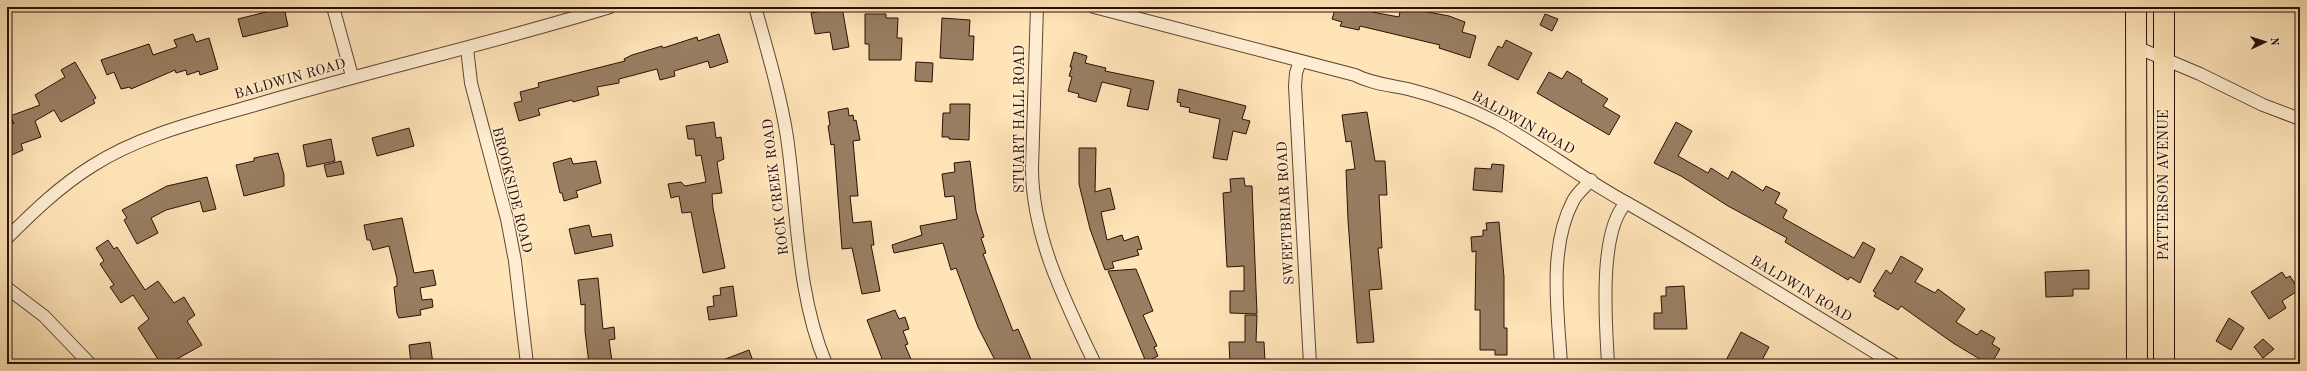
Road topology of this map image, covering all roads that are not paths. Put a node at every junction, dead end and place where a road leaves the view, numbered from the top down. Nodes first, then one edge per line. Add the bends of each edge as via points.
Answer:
1 (333, 7) edge
2 (610, 7) edge
3 (755, 7) edge
4 (1037, 7) edge
5 (1094, 7) edge
6 (2136, 7) edge
7 (2164, 7) edge
8 (2136, 47) junction
9 (467, 48) junction
10 (2164, 59) junction
11 (1300, 61) junction
12 (352, 76) junction
13 (2300, 119) edge
14 (1590, 180) junction
15 (1626, 203) junction
16 (7, 238) edge
17 (7, 288) edge
18 (90, 364) edge
19 (527, 364) edge
20 (826, 364) edge
21 (1095, 364) edge
22 (1310, 364) edge
23 (1561, 364) edge
24 (1608, 364) edge
25 (1894, 364) edge
26 (2137, 364) edge
27 (2164, 364) edge

1 - 12 street
2 - 9 street, BALDWIN ROAD
3 - 20 street, ROCK CREEK ROAD via 787,138 801,270 811,317
4 - 21 street, STUART HALL ROAD via 1032,168 1036,213 1046,250
5 - 11 street, BALDWIN ROAD
6 - 8 main road, PATTERSON AVENUE
7 - 10 main road, PATTERSON AVENUE
8 - 10 street
8 - 26 main road, PATTERSON AVENUE
9 - 12 street, BALDWIN ROAD
9 - 19 street, BROOKSIDE ROAD via 471,83 514,254
10 - 13 street via 2262,105
10 - 27 main road, PATTERSON AVENUE
11 - 14 street, BALDWIN ROAD via 1463,106 1497,123
11 - 22 street, SWEETBRIAR ROAD via 1295,86
12 - 16 street, BALDWIN ROAD via 218,116 120,151 58,190
14 - 15 street, BALDWIN ROAD
14 - 23 street via 1574,199 1561,233 1557,282
15 - 24 street via 1616,219 1606,274
15 - 25 street, BALDWIN ROAD via 1713,252
17 - 18 street via 44,316

